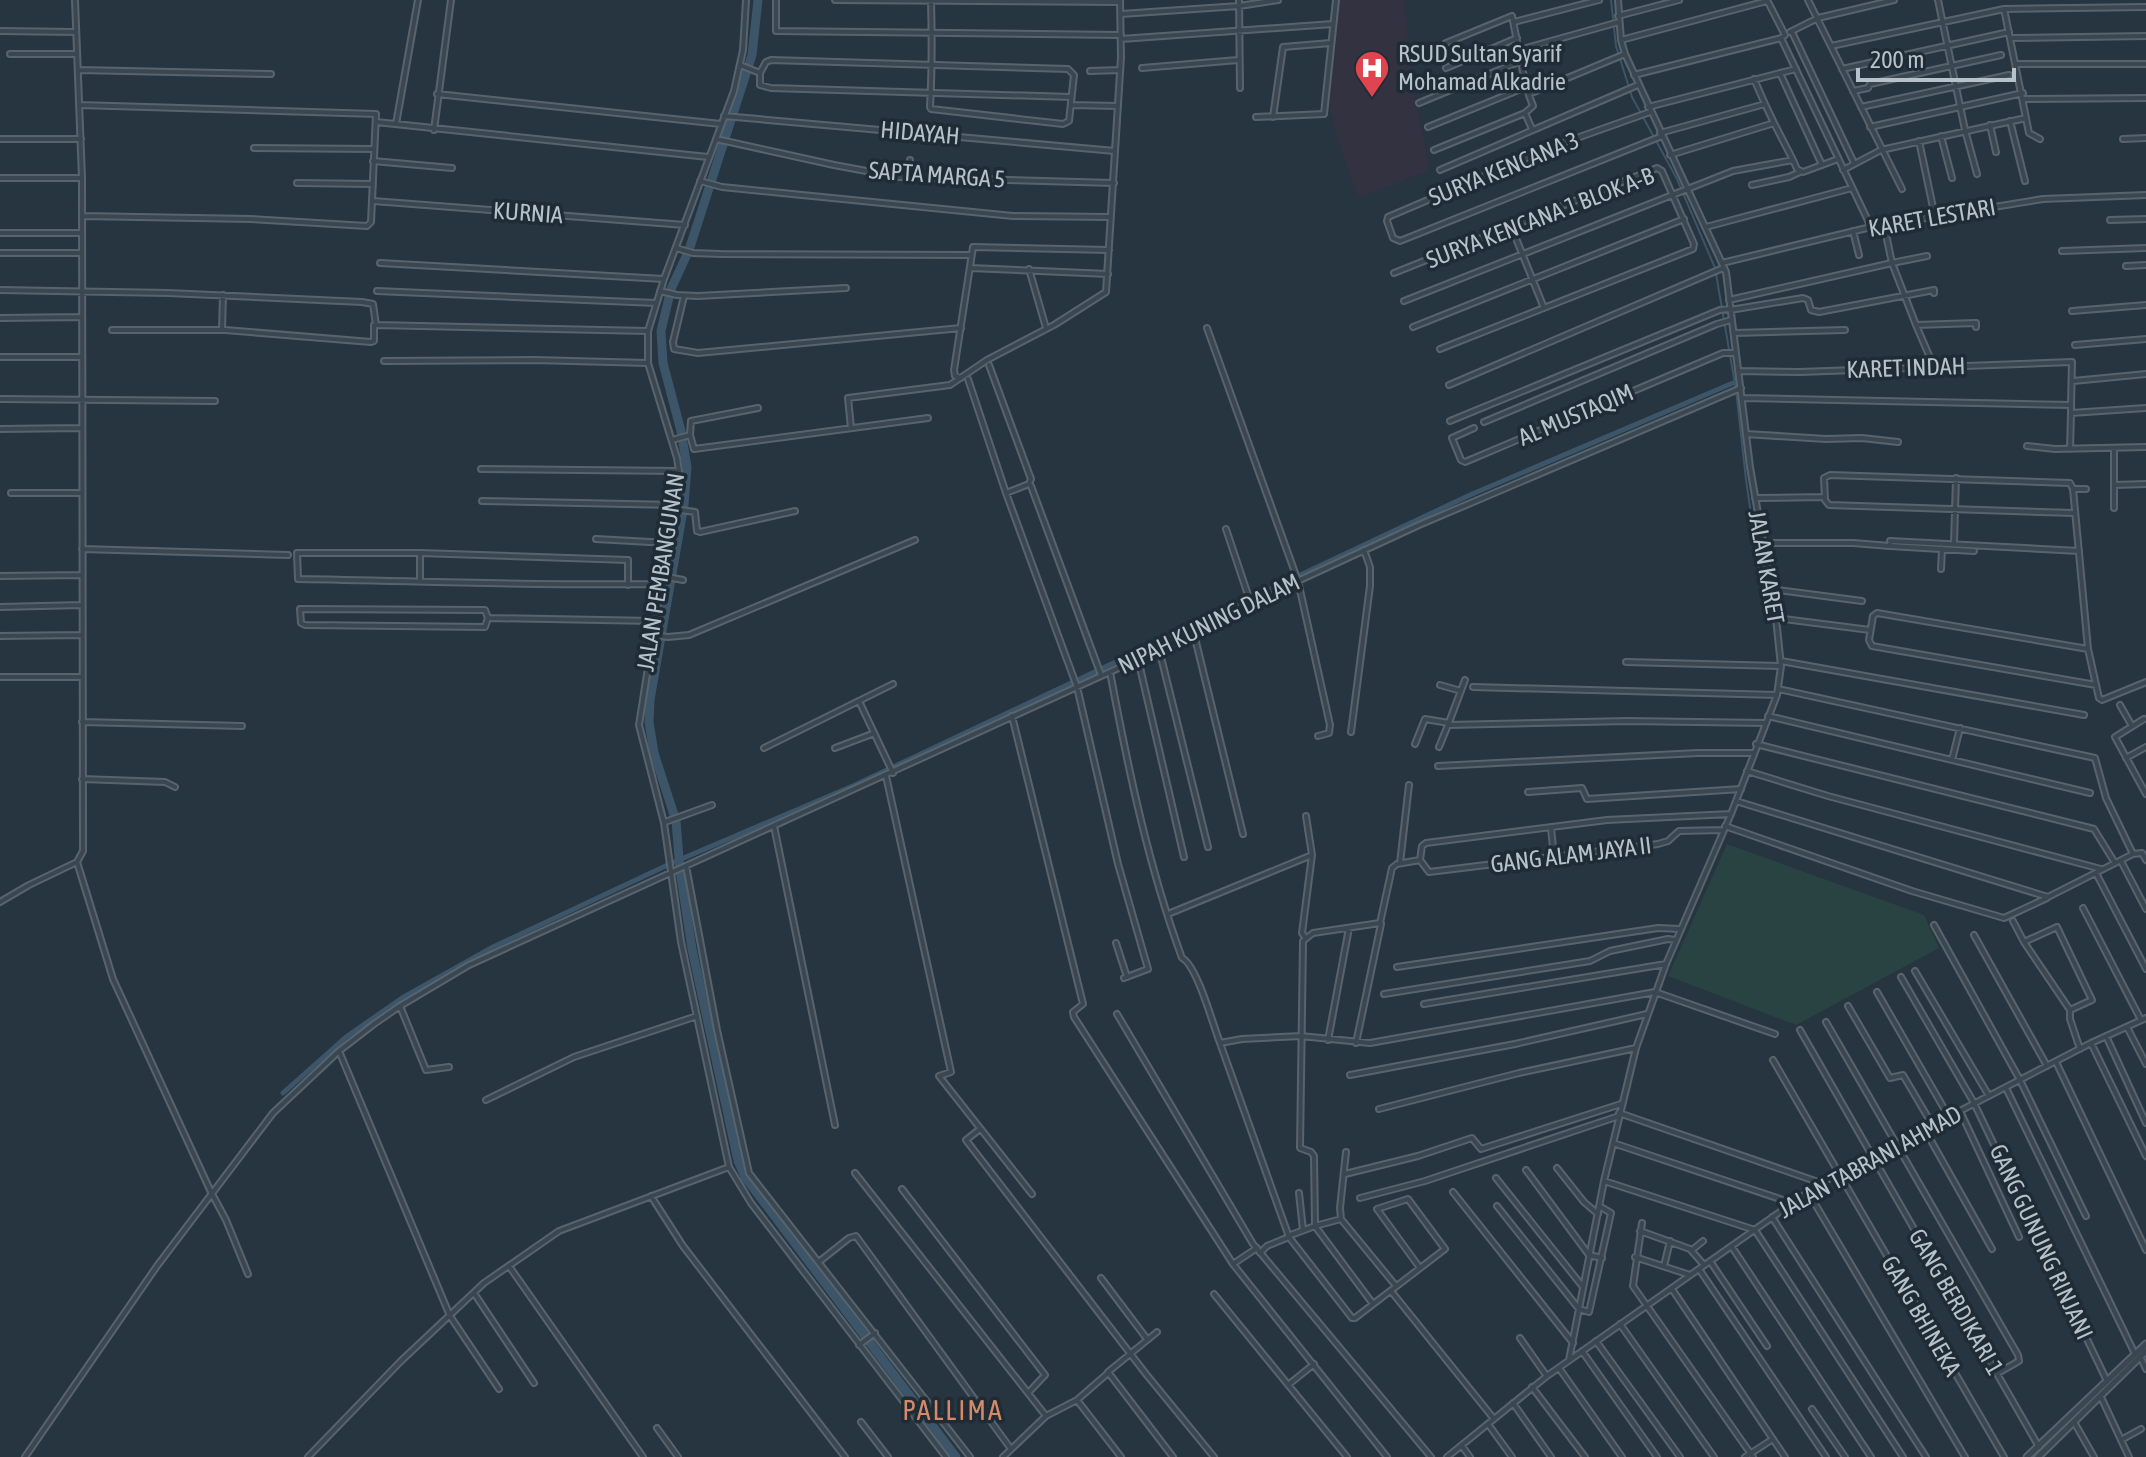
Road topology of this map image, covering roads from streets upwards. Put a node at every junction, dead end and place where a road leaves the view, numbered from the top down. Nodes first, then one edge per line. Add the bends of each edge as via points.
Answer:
1 (75, 0) edge
2 (418, 0) edge
3 (451, 0) edge
4 (746, 0) edge
5 (776, 0) edge
6 (835, 0) edge
7 (858, 0) edge
8 (1278, 0) edge
9 (1336, 0) edge
10 (1599, 0) edge
11 (1618, 0) edge
12 (1679, 0) edge
13 (1767, 0) edge
14 (1808, 0) edge
15 (1893, 0) edge
16 (1938, 0) edge
17 (931, 1) edge
18 (1120, 1) edge
19 (1239, 3) edge
20 (2146, 7) edge
21 (2004, 9) junction
22 (1121, 14) junction
23 (1818, 18) junction
24 (1618, 20) junction
25 (1943, 21) junction
26 (1514, 22) junction
27 (1333, 24) junction
28 (0, 31) edge
29 (76, 32) junction
30 (1239, 32) junction
31 (1792, 32) junction
32 (2009, 32) junction
33 (932, 34) junction
34 (1783, 36) junction
35 (2146, 36) edge
36 (1121, 37) junction
37 (1517, 38) junction
38 (2010, 38) junction
39 (1621, 40) junction
40 (1331, 43) junction
41 (1446, 43) dead end
42 (1948, 45) junction
43 (1831, 46) junction
44 (1519, 50) junction
45 (10, 54) dead end
46 (77, 54) junction
47 (1623, 54) junction
48 (2001, 55) dead end
49 (1238, 60) junction
50 (1521, 61) junction
51 (2016, 64) junction
52 (2146, 64) edge
53 (1952, 65) junction
54 (743, 66) junction
55 (931, 66) junction
56 (1142, 68) dead end
57 (1446, 68) dead end
58 (1796, 69) junction
59 (1842, 69) junction
60 (78, 70) junction
61 (1120, 70) junction
62 (1090, 71) dead end
63 (758, 72) junction
64 (1780, 73) junction
65 (271, 74) dead end
66 (1634, 75) junction
67 (2009, 75) dead end
68 (1754, 79) junction
69 (1637, 86) junction
70 (1957, 86) junction
71 (1526, 87) junction
72 (1240, 88) dead end
73 (1853, 91) junction
74 (931, 92) junction
75 (437, 94) junction
76 (1529, 94) junction
77 (2023, 96) junction
78 (1071, 97) junction
79 (2146, 98) edge
80 (1419, 103) dead end
81 (1765, 104) junction
82 (79, 105) junction
83 (1071, 105) junction
84 (1118, 106) junction
85 (1961, 106) junction
86 (1861, 107) junction
87 (1648, 111) junction
88 (1525, 113) junction
89 (727, 116) junction
90 (1256, 117) dead end
91 (1273, 117) junction
92 (2026, 118) junction
93 (2010, 121) junction
94 (376, 122) junction
95 (1774, 123) junction
96 (721, 124) junction
97 (396, 125) junction
98 (1990, 125) junction
99 (1428, 127) dead end
100 (1870, 127) junction
101 (434, 130) junction
102 (1532, 130) junction
103 (1965, 130) junction
104 (1661, 135) junction
105 (1941, 136) junction
106 (2146, 138) edge
107 (0, 139) edge
108 (81, 139) junction
109 (718, 139) junction
110 (2040, 139) dead end
111 (2123, 139) dead end
112 (1919, 141) junction
113 (254, 148) dead end
114 (373, 149) junction
115 (1434, 150) dead end
116 (1881, 150) junction
117 (1115, 151) junction
118 (1996, 152) dead end
119 (1670, 155) junction
120 (709, 157) junction
121 (1838, 159) junction
122 (910, 160) dead end
123 (1793, 160) junction
124 (373, 161) junction
125 (1854, 164) junction
126 (1822, 165) junction
127 (452, 168) dead end
128 (1440, 170) dead end
129 (1843, 170) junction
130 (1801, 172) junction
131 (1977, 174) dead end
132 (909, 177) junction
133 (0, 178) edge
134 (82, 178) junction
135 (1952, 178) dead end
136 (2025, 181) dead end
137 (703, 182) junction
138 (297, 183) dead end
139 (1114, 183) junction
140 (373, 184) junction
141 (1752, 185) dead end
142 (1852, 188) junction
143 (1685, 189) junction
144 (1902, 189) dead end
145 (1673, 194) junction
146 (2146, 195) edge
147 (372, 201) junction
148 (83, 216) junction
149 (1111, 217) junction
150 (1935, 218) junction
151 (1684, 219) junction
152 (2146, 219) edge
153 (2110, 220) dead end
154 (685, 225) junction
155 (1884, 225) junction
156 (1511, 226) junction
157 (1706, 227) junction
158 (1871, 227) junction
159 (1853, 231) junction
160 (0, 233) edge
161 (82, 233) junction
162 (2146, 248) edge
163 (679, 249) junction
164 (1109, 250) junction
165 (2062, 251) dead end
166 (0, 253) edge
167 (81, 253) junction
168 (1522, 254) junction
169 (970, 255) junction
170 (1859, 255) dead end
171 (1927, 256) dead end
172 (380, 263) dead end
173 (1892, 263) junction
174 (2146, 265) edge
175 (2126, 266) dead end
176 (1723, 267) junction
177 (969, 268) junction
178 (1029, 269) junction
179 (1394, 273) dead end
180 (1108, 274) junction
181 (664, 279) junction
182 (1532, 279) junction
183 (846, 288) dead end
184 (0, 290) edge
185 (82, 291) junction
186 (377, 291) dead end
187 (660, 291) junction
188 (1934, 293) dead end
189 (1903, 294) junction
190 (223, 295) junction
191 (684, 296) junction
192 (1729, 300) junction
193 (1404, 301) dead end
194 (656, 303) junction
195 (2146, 305) edge
196 (1544, 308) junction
197 (1729, 309) junction
198 (2072, 311) dead end
199 (82, 317) junction
200 (0, 318) edge
201 (1730, 321) junction
202 (374, 322) junction
203 (1916, 325) junction
204 (1413, 327) dead end
205 (1976, 327) dead end
206 (961, 328) junction
207 (1046, 328) junction
208 (1207, 328) dead end
209 (112, 330) dead end
210 (222, 330) junction
211 (1845, 330) dead end
212 (648, 331) junction
213 (1734, 333) junction
214 (2146, 339) edge
215 (2075, 345) dead end
216 (1440, 349) dead end
217 (1735, 353) junction
218 (0, 357) edge
219 (82, 357) junction
220 (384, 361) dead end
221 (648, 363) junction
222 (989, 365) dead end
223 (1934, 367) junction
224 (1739, 371) junction
225 (2146, 374) edge
226 (961, 378) junction
227 (968, 379) dead end
228 (2073, 381) junction
229 (1449, 385) dead end
230 (1740, 389) junction
231 (1742, 398) junction
232 (0, 399) edge
233 (81, 401) junction
234 (215, 401) dead end
235 (2071, 405) junction
236 (758, 408) dead end
237 (2146, 408) edge
238 (2071, 413) junction
239 (928, 418) dead end
240 (1450, 421) dead end
241 (1484, 422) dead end
242 (81, 428) junction
243 (851, 428) junction
244 (1474, 428) dead end
245 (0, 429) edge
246 (1746, 434) junction
247 (688, 435) junction
248 (674, 439) junction
249 (1898, 442) dead end
250 (2027, 446) dead end
251 (2146, 447) edge
252 (2070, 449) junction
253 (2114, 449) junction
254 (481, 469) dead end
255 (679, 471) junction
256 (1956, 478) junction
257 (2146, 484) edge
258 (2114, 485) junction
259 (1031, 486) dead end
260 (2073, 489) junction
261 (2086, 489) dead end
262 (11, 493) dead end
263 (82, 493) junction
264 (1006, 493) junction
265 (1824, 497) junction
266 (1754, 498) junction
267 (482, 501) dead end
268 (674, 508) junction
269 (1955, 508) junction
270 (2114, 508) dead end
271 (795, 511) dead end
272 (2074, 513) junction
273 (1226, 529) dead end
274 (596, 539) dead end
275 (915, 540) dead end
276 (668, 543) junction
277 (1762, 543) junction
278 (1954, 543) junction
279 (1890, 546) junction
280 (82, 549) junction
281 (1942, 549) junction
282 (1364, 550) junction
283 (1974, 551) dead end
284 (2079, 551) junction
285 (420, 553) junction
286 (288, 555) dead end
287 (1941, 569) dead end
288 (82, 575) junction
289 (0, 576) edge
290 (662, 576) junction
291 (1297, 578) junction
292 (683, 580) dead end
293 (420, 581) junction
294 (660, 584) junction
295 (628, 585) junction
296 (1771, 589) junction
297 (1862, 601) dead end
298 (1250, 602) junction
299 (82, 605) junction
300 (0, 607) edge
301 (488, 618) junction
302 (1776, 618) junction
303 (654, 621) junction
304 (1870, 630) junction
305 (1194, 634) junction
306 (82, 635) junction
307 (653, 635) junction
308 (0, 636) edge
309 (1159, 649) junction
310 (2088, 649) junction
311 (1138, 659) junction
312 (1626, 662) dead end
313 (1781, 664) junction
314 (1110, 672) junction
315 (1101, 676) junction
316 (0, 677) edge
317 (82, 677) junction
318 (1465, 680) dead end
319 (2146, 682) edge
320 (893, 684) dead end
321 (1440, 685) dead end
322 (2096, 685) junction
323 (1077, 686) junction
324 (1473, 687) dead end
325 (1461, 691) junction
326 (1778, 692) junction
327 (859, 701) junction
328 (2120, 705) dead end
329 (2084, 715) dead end
330 (1012, 716) junction
331 (1768, 716) junction
332 (2144, 719) dead end
333 (82, 722) junction
334 (1765, 723) junction
335 (1448, 724) junction
336 (242, 726) dead end
337 (2132, 726) junction
338 (1960, 728) junction
339 (1351, 732) dead end
340 (872, 734) junction
341 (1318, 736) dead end
342 (1415, 744) dead end
343 (1756, 744) junction
344 (1439, 747) dead end
345 (2146, 747) edge
346 (764, 748) dead end
347 (835, 748) dead end
348 (1753, 753) junction
349 (2126, 758) junction
350 (1952, 760) junction
351 (1438, 766) dead end
352 (892, 770) junction
353 (1747, 771) junction
354 (886, 775) junction
355 (82, 779) junction
356 (2146, 780) edge
357 (2140, 783) junction
358 (1409, 785) dead end
359 (175, 787) dead end
360 (1741, 789) junction
361 (1528, 792) dead end
362 (2090, 793) dead end
363 (2146, 794) edge
364 (1736, 801) junction
365 (712, 805) dead end
366 (1731, 814) junction
367 (1306, 816) dead end
368 (667, 821) junction
369 (774, 825) junction
370 (1551, 828) junction
371 (1724, 828) junction
372 (1243, 834) dead end
373 (1208, 847) dead end
374 (2133, 854) junction
375 (1312, 855) junction
376 (1184, 857) dead end
377 (1554, 857) junction
378 (1420, 860) junction
379 (2146, 860) edge
380 (77, 862) junction
381 (2118, 862) junction
382 (1400, 863) junction
383 (684, 866) junction
384 (671, 871) junction
385 (2099, 871) junction
386 (2048, 897) junction
387 (0, 902) edge
388 (2083, 908) dead end
389 (2146, 909) edge
390 (1168, 914) junction
391 (1382, 921) junction
392 (2013, 921) dead end
393 (1934, 925) dead end
394 (1349, 928) junction
395 (1680, 929) junction
396 (1974, 935) dead end
397 (1305, 937) junction
398 (1676, 940) junction
399 (2024, 942) junction
400 (1116, 943) dead end
401 (1666, 964) junction
402 (1397, 967) dead end
403 (2146, 969) edge
404 (1915, 971) dead end
405 (1901, 977) dead end
406 (1655, 992) junction
407 (1877, 992) dead end
408 (1384, 994) dead end
409 (1424, 1004) dead end
410 (400, 1006) junction
411 (1848, 1006) dead end
412 (2070, 1010) junction
413 (1117, 1014) dead end
414 (1647, 1014) junction
415 (697, 1016) junction
416 (2144, 1019) edge
417 (1826, 1022) dead end
418 (2127, 1026) junction
419 (1800, 1030) dead end
420 (1775, 1034) dead end
421 (1301, 1036) junction
422 (2106, 1036) junction
423 (1328, 1040) junction
424 (1220, 1043) junction
425 (1356, 1043) junction
426 (2091, 1043) junction
427 (1636, 1048) junction
428 (2080, 1049) junction
429 (339, 1051) junction
430 (1773, 1060) dead end
431 (2056, 1062) junction
432 (2146, 1064) edge
433 (449, 1067) dead end
434 (2047, 1067) junction
435 (1350, 1075) dead end
436 (2020, 1080) junction
437 (2006, 1088) junction
438 (1989, 1096) junction
439 (486, 1100) dead end
440 (1974, 1103) junction
441 (1621, 1104) junction
442 (1379, 1109) dead end
443 (1960, 1111) junction
444 (1619, 1115) junction
445 (1949, 1117) junction
446 (2146, 1123) edge
447 (835, 1125) dead end
448 (1933, 1126) junction
449 (980, 1129) junction
450 (1925, 1130) junction
451 (1613, 1143) junction
452 (1898, 1144) junction
453 (1346, 1152) dead end
454 (2146, 1156) edge
455 (1872, 1157) junction
456 (729, 1167) junction
457 (1557, 1168) dead end
458 (1526, 1170) dead end
459 (855, 1173) dead end
460 (1345, 1174) junction
461 (1838, 1174) junction
462 (1496, 1178) dead end
463 (1604, 1181) junction
464 (1821, 1183) junction
465 (902, 1189) dead end
466 (211, 1192) junction
467 (1453, 1192) dead end
468 (1808, 1192) junction
469 (1299, 1193) dead end
470 (1032, 1194) dead end
471 (651, 1196) junction
472 (1360, 1198) dead end
473 (1792, 1203) junction
474 (1497, 1206) dead end
475 (1599, 1206) junction
476 (1598, 1214) junction
477 (2086, 1216) dead end
478 (1772, 1217) junction
479 (1341, 1219) junction
480 (1642, 1223) dead end
481 (1315, 1226) junction
482 (1303, 1230) junction
483 (1755, 1230) junction
484 (1640, 1231) junction
485 (1288, 1236) junction
486 (2019, 1237) dead end
487 (1670, 1241) junction
488 (1703, 1241) dead end
489 (1732, 1247) junction
490 (1992, 1249) dead end
491 (1258, 1250) junction
492 (1692, 1250) junction
493 (2146, 1250) edge
494 (1589, 1255) junction
495 (1635, 1257) junction
496 (1602, 1258) junction
497 (820, 1261) junction
498 (1710, 1261) junction
499 (1233, 1264) junction
500 (509, 1266) junction
501 (1664, 1266) junction
502 (1702, 1267) junction
503 (1420, 1268) junction
504 (248, 1274) dead end
505 (1690, 1276) junction
506 (1101, 1278) dead end
507 (1585, 1278) junction
508 (1597, 1282) junction
509 (1396, 1286) junction
510 (1583, 1287) junction
511 (1672, 1289) junction
512 (1391, 1291) junction
513 (474, 1293) junction
514 (1214, 1294) dead end
515 (1373, 1304) junction
516 (1648, 1306) junction
517 (1579, 1309) junction
518 (450, 1316) junction
519 (1620, 1324) junction
520 (1157, 1332) dead end
521 (875, 1333) junction
522 (1520, 1338) dead end
523 (1147, 1339) junction
524 (1596, 1341) junction
525 (1573, 1343) junction
526 (2146, 1344) edge
527 (859, 1345) junction
528 (1767, 1346) dead end
529 (1582, 1351) junction
530 (2146, 1351) edge
531 (1130, 1352) junction
532 (2138, 1355) junction
533 (1569, 1360) junction
534 (1314, 1364) junction
535 (1559, 1368) junction
536 (2146, 1369) edge
537 (1108, 1371) junction
538 (1998, 1373) junction
539 (1547, 1376) junction
540 (2107, 1381) junction
541 (534, 1383) dead end
542 (1288, 1385) junction
543 (1532, 1387) junction
544 (499, 1389) dead end
545 (1028, 1393) junction
546 (2101, 1397) junction
547 (1077, 1400) junction
548 (1513, 1403) junction
549 (1812, 1409) dead end
550 (1046, 1416) junction
551 (1494, 1419) junction
552 (861, 1422) dead end
553 (2074, 1422) junction
554 (1488, 1424) junction
555 (657, 1428) dead end
556 (2141, 1429) dead end
557 (1773, 1439) junction
558 (2121, 1440) junction
559 (1462, 1446) junction
560 (1011, 1449) junction
561 (2043, 1452) edge
562 (1752, 1455) edge
563 (25, 1457) edge
564 (308, 1457) edge
565 (643, 1457) edge
566 (678, 1457) edge
567 (845, 1457) edge
568 (888, 1457) edge
569 (946, 1457) edge
570 (970, 1457) edge
571 (1003, 1457) edge
572 (1121, 1457) edge
573 (1173, 1457) edge
574 (1214, 1457) edge
575 (1347, 1457) edge
576 (1387, 1457) edge
577 (1431, 1457) edge
578 (1447, 1457) edge
579 (1470, 1457) edge
580 (1512, 1457) edge
581 (1551, 1457) edge
582 (1585, 1457) edge
583 (1622, 1457) edge
584 (1657, 1457) edge
585 (1680, 1457) edge
586 (1714, 1457) edge
587 (1745, 1457) edge
588 (1785, 1457) edge
589 (1826, 1457) edge
590 (1845, 1457) edge
591 (1871, 1457) edge
592 (1903, 1457) edge
593 (1926, 1457) edge
594 (1965, 1457) edge
595 (2004, 1457) edge
596 (2027, 1457) edge
597 (2038, 1457) edge
598 (2094, 1457) edge
599 (2129, 1457) edge

1 - 29 street
2 - 97 street
3 - 75 street
4 - 54 street, JALAN PEMBANGUNAN
5 - 33 street via 775,30
6 - 7 street
7 - 17 street
8 - 19 street
9 - 27 street
10 - 26 street
11 - 24 street, JALAN KARET
12 - 24 street
13 - 34 street
13 - 39 street
14 - 23 street
15 - 23 street
16 - 25 street
17 - 18 street
17 - 33 street
18 - 22 street
19 - 22 street
19 - 30 street
20 - 21 street
21 - 25 street
21 - 32 street
22 - 36 street
23 - 31 street
23 - 43 street
24 - 39 street, JALAN KARET
24 - 44 street
25 - 42 street
25 - 43 street
26 - 37 street
26 - 41 street via 1511,16
27 - 30 street
27 - 40 street
28 - 29 street
29 - 46 street
30 - 36 street
30 - 49 street
31 - 34 street
31 - 125 street
32 - 38 street
32 - 42 street
33 - 36 street
33 - 55 street
34 - 58 street
34 - 66 street
35 - 38 street
36 - 61 street
37 - 44 street
37 - 57 street
38 - 51 street
39 - 47 street, JALAN KARET
40 - 91 street via 1283,47
40 - 91 street via 1324,114
42 - 53 street
42 - 59 street
43 - 59 street
44 - 50 street
45 - 46 street
46 - 60 street
47 - 66 street, JALAN KARET
47 - 76 street
48 - 53 street
49 - 56 street
49 - 72 street
50 - 71 street
50 - 80 street
51 - 52 street
51 - 77 street
53 - 70 street
53 - 73 street
54 - 63 street
54 - 89 street, JALAN PEMBANGUNAN
55 - 63 street via 771,60
55 - 74 street
55 - 78 street via 1068,69 1074,75
58 - 64 street, SURYA KENCANA 3
58 - 121 street
59 - 73 street
60 - 65 street
60 - 82 street
61 - 62 street
61 - 84 street
63 - 74 street via 760,85 771,88
64 - 68 street, SURYA KENCANA 3
64 - 126 street
66 - 69 street, JALAN KARET
67 - 70 street
68 - 81 street
68 - 87 street, SURYA KENCANA 3
69 - 87 street, JALAN KARET
69 - 102 street
70 - 85 street
70 - 86 street
71 - 76 street
71 - 99 street
73 - 86 street
74 - 78 street
74 - 83 street via 933,110 1063,124 1069,121
75 - 96 street
75 - 101 street
76 - 88 street via 1533,108
77 - 79 street
77 - 85 street
77 - 92 street
78 - 83 street
81 - 95 street
81 - 104 street
82 - 94 street via 376,114
82 - 108 street
83 - 84 street
84 - 117 street
85 - 100 street
85 - 103 street
86 - 100 street
87 - 104 street, JALAN KARET
87 - 104 street, SURYA KENCANA 3 via 1388,217 1393,238 1400,241
88 - 102 street
88 - 115 street
89 - 96 street, JALAN PEMBANGUNAN
89 - 117 street, HIDAYAH
90 - 91 street
92 - 93 street
92 - 110 street via 2029,133
93 - 98 street
93 - 136 street
94 - 97 street
94 - 114 street
95 - 119 street
95 - 123 street
96 - 109 street, JALAN PEMBANGUNAN
97 - 101 street
98 - 103 street
98 - 118 street
100 - 116 street
101 - 120 street
102 - 128 street
103 - 105 street
103 - 131 street
104 - 119 street, JALAN KARET
105 - 112 street
105 - 135 street
106 - 111 street
107 - 108 street
108 - 134 street
109 - 120 street, JALAN PEMBANGUNAN
109 - 132 street, SAPTA MARGA 5
112 - 116 street
112 - 150 street
113 - 114 street
114 - 124 street
116 - 125 street
116 - 144 street
117 - 139 street
119 - 143 street, JALAN KARET
120 - 137 street, JALAN PEMBANGUNAN
121 - 126 street
121 - 129 street
122 - 132 street
123 - 130 street
123 - 143 street via 1733,171
124 - 127 street
124 - 140 street
125 - 129 street
126 - 130 street
129 - 142 street
130 - 141 street
132 - 139 street, SAPTA MARGA 5
133 - 134 street
134 - 148 street
137 - 149 street via 1013,216
137 - 154 street, JALAN PEMBANGUNAN
138 - 140 street
139 - 149 street
140 - 147 street
142 - 157 street
142 - 158 street
143 - 145 street
143 - 157 street, JALAN KARET
145 - 151 street
145 - 156 street, SURYA KENCANA 1 BLOK A-B via 1657,168
145 - 168 street
146 - 150 street, KARET LESTARI via 2043,199
147 - 148 street via 367,226
147 - 154 street, KURNIA
148 - 161 street
149 - 164 street
150 - 155 street, KARET LESTARI
151 - 182 street
151 - 196 street via 1694,244 1691,250
152 - 153 street
154 - 163 street, JALAN PEMBANGUNAN
155 - 158 street, KARET LESTARI
155 - 173 street
156 - 168 street
156 - 179 street, SURYA KENCANA 1 BLOK A-B
157 - 176 street, JALAN KARET
158 - 159 street, KARET LESTARI
159 - 170 street
159 - 176 street, KARET LESTARI
160 - 161 street
161 - 167 street
162 - 165 street
163 - 169 street
163 - 181 street, JALAN PEMBANGUNAN
164 - 169 street via 978,246
164 - 180 street
166 - 167 street
167 - 185 street
168 - 182 street
168 - 193 street
169 - 177 street
171 - 173 street
172 - 181 street
173 - 189 street
173 - 192 street
174 - 175 street
176 - 192 street, JALAN KARET
176 - 229 street, KARET LESTARI
177 - 178 street
177 - 206 street
178 - 180 street
178 - 207 street
180 - 207 street via 1104,295
181 - 187 street, JALAN PEMBANGUNAN
182 - 196 street
182 - 204 street
183 - 191 street
184 - 185 street
185 - 190 street
185 - 199 street
186 - 194 street
187 - 191 street
187 - 194 street, JALAN PEMBANGUNAN
188 - 189 street
189 - 197 street via 1814,312 1803,298
189 - 203 street
190 - 202 street via 370,303
190 - 210 street
191 - 206 street via 673,342 679,352
192 - 197 street, JALAN KARET
194 - 212 street, JALAN PEMBANGUNAN
195 - 198 street
196 - 216 street
197 - 201 street, JALAN KARET
197 - 240 street
199 - 200 street
199 - 219 street
201 - 213 street, JALAN KARET
201 - 241 street
202 - 210 street via 371,342
202 - 212 street
203 - 205 street
203 - 223 street
206 - 226 street via 954,370
207 - 226 street
208 - 291 street
209 - 210 street
211 - 213 street
212 - 221 street, JALAN PEMBANGUNAN
213 - 217 street, JALAN KARET
214 - 215 street
217 - 224 street, JALAN KARET
217 - 244 street, AL MUSTAQIM via 1723,353 1465,462 1452,438
218 - 219 street
219 - 233 street
220 - 221 street
221 - 248 street, JALAN PEMBANGUNAN
222 - 264 street via 1031,479
223 - 224 street, KARET INDAH
223 - 228 street, KARET INDAH via 2072,362
224 - 230 street, JALAN KARET
225 - 228 street
226 - 243 street via 950,385 848,398
227 - 264 street
228 - 235 street
230 - 231 street, JALAN KARET
230 - 282 street, NIPAH KUNING DALAM
231 - 235 street
231 - 246 street, JALAN KARET
232 - 233 street
233 - 234 street
233 - 242 street
235 - 238 street
236 - 247 street via 691,421
237 - 238 street
238 - 252 street
239 - 243 street
242 - 245 street
242 - 263 street
243 - 247 street via 694,449
246 - 249 street
246 - 266 street, JALAN KARET
247 - 248 street
248 - 255 street, JALAN PEMBANGUNAN
250 - 252 street
251 - 253 street
252 - 253 street
253 - 258 street
254 - 255 street
255 - 268 street, JALAN PEMBANGUNAN
256 - 260 street via 2070,483
256 - 265 street via 1827,475
256 - 269 street
257 - 258 street
258 - 270 street
259 - 315 street
260 - 261 street
260 - 272 street
262 - 263 street
263 - 280 street
264 - 323 street
265 - 266 street
265 - 269 street via 1829,505
266 - 277 street, JALAN KARET
267 - 268 street
268 - 271 street via 695,512 700,532
268 - 276 street, JALAN PEMBANGUNAN
269 - 272 street
269 - 278 street
272 - 284 street
273 - 298 street
274 - 276 street
275 - 307 street via 689,635
276 - 290 street, JALAN PEMBANGUNAN
277 - 279 street
277 - 296 street, JALAN KARET
278 - 279 street via 1892,541
278 - 284 street
279 - 281 street
280 - 286 street
280 - 288 street
281 - 283 street
281 - 287 street
282 - 291 street, NIPAH KUNING DALAM
282 - 339 street via 1370,586
284 - 310 street
285 - 293 street
285 - 293 street via 297,553 298,579
285 - 295 street via 628,560
288 - 289 street
288 - 299 street
290 - 292 street
290 - 294 street, JALAN PEMBANGUNAN
291 - 298 street, NIPAH KUNING DALAM
291 - 341 street via 1330,725 1329,733
293 - 295 street
294 - 295 street
294 - 303 street, JALAN PEMBANGUNAN
296 - 297 street
296 - 302 street, JALAN KARET
298 - 305 street, NIPAH KUNING DALAM
299 - 300 street
299 - 306 street
301 - 301 street via 485,627 305,625 301,608 485,610
301 - 303 street
302 - 304 street
302 - 313 street, JALAN KARET
303 - 307 street, JALAN PEMBANGUNAN
304 - 310 street via 1877,613
304 - 322 street via 1872,646
305 - 309 street, NIPAH KUNING DALAM
305 - 372 street
306 - 308 street
306 - 317 street
307 - 368 street, JALAN PEMBANGUNAN via 639,725
309 - 311 street, NIPAH KUNING DALAM
309 - 373 street
310 - 322 street
311 - 314 street, NIPAH KUNING DALAM
311 - 376 street
312 - 313 street
313 - 326 street, JALAN KARET
313 - 329 street
314 - 315 street, NIPAH KUNING DALAM
314 - 390 street via 1145,837
315 - 323 street, NIPAH KUNING DALAM
316 - 317 street
317 - 333 street
318 - 325 street
319 - 322 street via 2102,700
320 - 327 street
321 - 325 street
323 - 330 street, NIPAH KUNING DALAM
323 - 400 street via 1148,969 1126,978
324 - 326 street
325 - 335 street
326 - 331 street, JALAN KARET
326 - 338 street
327 - 340 street
327 - 346 street
328 - 337 street
330 - 352 street, NIPAH KUNING DALAM
330 - 499 street via 1083,1003 1074,1017
331 - 334 street, JALAN KARET
331 - 350 street
332 - 337 street
333 - 336 street
333 - 355 street
334 - 335 street
334 - 343 street, JALAN KARET
335 - 342 street via 1425,719
335 - 344 street
337 - 349 street via 2115,737
338 - 350 street
338 - 374 street via 2095,758 2106,798
340 - 347 street
340 - 352 street
343 - 348 street, JALAN KARET
343 - 381 street via 2094,829
345 - 349 street
348 - 351 street
348 - 353 street, JALAN KARET
349 - 357 street
350 - 362 street
352 - 354 street, NIPAH KUNING DALAM
353 - 360 street, JALAN KARET
353 - 385 street
354 - 369 street, NIPAH KUNING DALAM
354 - 449 street via 950,1065 951,1072 939,1076
355 - 359 street via 165,782
355 - 380 street via 83,851
356 - 357 street
357 - 363 street
358 - 382 street
360 - 361 street via 1587,799 1582,788
360 - 364 street, JALAN KARET
364 - 366 street, JALAN KARET
364 - 386 street
365 - 368 street
366 - 370 street
366 - 371 street, JALAN KARET
367 - 375 street
368 - 384 street, JALAN PEMBANGUNAN
369 - 383 street, NIPAH KUNING DALAM
369 - 447 street
370 - 377 street
370 - 378 street via 1425,844
371 - 377 street, GANG ALAM JAYA II via 1679,831 1658,844
371 - 386 street via 2004,918
371 - 395 street, JALAN KARET
374 - 379 street via 2142,853
374 - 381 street
375 - 390 street
375 - 397 street
377 - 378 street, GANG ALAM JAYA II via 1429,872
378 - 382 street
380 - 387 street
380 - 466 street via 113,979
381 - 385 street
381 - 389 street
382 - 391 street via 1392,868
383 - 384 street, NIPAH KUNING DALAM
383 - 497 street via 749,1173
384 - 410 street, NIPAH KUNING DALAM via 469,965
384 - 415 street, JALAN PEMBANGUNAN
385 - 386 street
385 - 403 street
388 - 416 street
390 - 424 street
391 - 394 street
391 - 425 street
392 - 399 street
393 - 436 street
394 - 397 street
394 - 423 street
395 - 398 street, JALAN KARET
395 - 402 street
396 - 434 street
397 - 421 street
398 - 401 street, JALAN KARET
398 - 408 street via 1616,950 1590,961
399 - 412 street
399 - 412 street via 2057,927 2092,1000
401 - 406 street, JALAN KARET
401 - 409 street
404 - 438 street
405 - 440 street, GANG GUNUNG RINJANI
406 - 414 street, JALAN KARET
406 - 420 street
406 - 425 street
407 - 445 street
410 - 429 street, NIPAH KUNING DALAM
410 - 433 street via 426,1070
411 - 448 street via 1890,1078 1903,1075
412 - 428 street
413 - 491 street
414 - 427 street, JALAN KARET
414 - 435 street
415 - 439 street via 574,1057
415 - 456 street, JALAN PEMBANGUNAN
416 - 418 street, JALAN TABRANI AHMAD
417 - 452 street
418 - 422 street, JALAN TABRANI AHMAD
418 - 432 street
419 - 455 street, GANG BERDIKARI 1
421 - 423 street
421 - 424 street
421 - 481 street via 1300,1148 1314,1156
422 - 426 street, JALAN TABRANI AHMAD
422 - 446 street
423 - 425 street
424 - 485 street
426 - 428 street, JALAN TABRANI AHMAD
426 - 454 street
427 - 441 street, JALAN KARET
427 - 442 street
428 - 431 street, JALAN TABRANI AHMAD
429 - 466 street, NIPAH KUNING DALAM via 273,1113
429 - 518 street
430 - 461 street, GANG BHINEKA
431 - 434 street, JALAN TABRANI AHMAD
431 - 493 street
434 - 436 street, JALAN TABRANI AHMAD
436 - 437 street, JALAN TABRANI AHMAD
436 - 477 street
437 - 438 street, JALAN TABRANI AHMAD
437 - 532 street
438 - 440 street, JALAN TABRANI AHMAD
440 - 443 street, JALAN TABRANI AHMAD
440 - 540 street, GANG GUNUNG RINJANI
441 - 444 street, JALAN KARET
441 - 460 street via 1481,1149 1472,1138
443 - 445 street, JALAN TABRANI AHMAD
443 - 486 street
444 - 451 street, JALAN KARET
444 - 464 street
444 - 472 street
445 - 448 street, JALAN TABRANI AHMAD
448 - 450 street, JALAN TABRANI AHMAD
449 - 470 street
449 - 531 street via 966,1140
450 - 452 street, JALAN TABRANI AHMAD
450 - 490 street
451 - 463 street, JALAN KARET
451 - 473 street
452 - 455 street, JALAN TABRANI AHMAD
452 - 538 street via 2020,1358
453 - 460 street
455 - 461 street, JALAN TABRANI AHMAD
455 - 538 street, GANG BERDIKARI 1
456 - 471 street
456 - 527 street, JALAN PEMBANGUNAN
457 - 476 street
458 - 494 street
459 - 545 street
460 - 479 street
461 - 464 street, JALAN TABRANI AHMAD
461 - 595 street, GANG BHINEKA
462 - 510 street
463 - 475 street, JALAN KARET
463 - 483 street
464 - 468 street, JALAN TABRANI AHMAD
465 - 545 street via 1045,1375
466 - 504 street
466 - 563 street, NIPAH KUNING DALAM
467 - 525 street
468 - 473 street, JALAN TABRANI AHMAD
468 - 594 street
469 - 482 street
471 - 500 street via 566,1227
471 - 567 street via 690,1256
473 - 478 street, JALAN TABRANI AHMAD
474 - 517 street
475 - 476 street, JALAN KARET
475 - 496 street via 1611,1212
476 - 494 street, JALAN KARET
478 - 483 street, JALAN TABRANI AHMAD
478 - 593 street
479 - 481 street
479 - 509 street
480 - 484 street
481 - 482 street
481 - 515 street
482 - 485 street
483 - 489 street, JALAN TABRANI AHMAD
483 - 592 street
484 - 487 street
484 - 495 street
485 - 491 street
485 - 515 street via 1352,1318
487 - 492 street
487 - 501 street
488 - 492 street
489 - 498 street, JALAN TABRANI AHMAD
489 - 591 street
491 - 499 street
491 - 577 street
492 - 502 street
494 - 496 street
494 - 507 street, JALAN KARET
495 - 501 street
495 - 516 street via 1632,1284
496 - 508 street
497 - 521 street
497 - 560 street via 856,1236
498 - 502 street, JALAN TABRANI AHMAD
498 - 528 street
499 - 534 street
500 - 513 street
500 - 565 street
501 - 505 street
502 - 505 street, JALAN TABRANI AHMAD
502 - 589 street
503 - 503 street via 1445,1249 1436,1236 1408,1199 1377,1209
503 - 509 street
505 - 511 street, JALAN TABRANI AHMAD
506 - 523 street
507 - 508 street
507 - 510 street, JALAN KARET
508 - 517 street via 1591,1311
509 - 512 street
510 - 517 street, JALAN KARET
511 - 516 street, JALAN TABRANI AHMAD
511 - 557 street
512 - 515 street
512 - 551 street
513 - 518 street
513 - 541 street
514 - 542 street
516 - 519 street, JALAN TABRANI AHMAD
516 - 562 street
517 - 525 street, JALAN KARET
518 - 544 street
518 - 564 street
519 - 524 street, JALAN TABRANI AHMAD
519 - 586 street
520 - 523 street
521 - 527 street
521 - 570 street
522 - 539 street
523 - 531 street
524 - 529 street, JALAN TABRANI AHMAD
524 - 585 street
525 - 533 street, JALAN KARET
526 - 532 street
527 - 569 street, JALAN PEMBANGUNAN
529 - 533 street, JALAN TABRANI AHMAD
529 - 584 street
530 - 532 street
531 - 537 street
531 - 574 street
532 - 536 street
532 - 540 street
532 - 546 street
533 - 535 street, JALAN TABRANI AHMAD
534 - 542 street
534 - 576 street
535 - 539 street, JALAN TABRANI AHMAD
535 - 583 street
537 - 547 street
537 - 573 street
538 - 561 street, GANG BERDIKARI 1
539 - 543 street, JALAN TABRANI AHMAD
540 - 561 street
542 - 575 street
543 - 548 street, JALAN TABRANI AHMAD
543 - 582 street
545 - 550 street
546 - 553 street
546 - 558 street
547 - 550 street
547 - 572 street
548 - 551 street, JALAN TABRANI AHMAD
548 - 581 street
549 - 590 street
550 - 560 street
551 - 554 street, JALAN TABRANI AHMAD
552 - 568 street
553 - 561 street
553 - 598 street
554 - 559 street, JALAN TABRANI AHMAD
554 - 580 street
555 - 566 street
556 - 558 street
557 - 562 street
557 - 588 street
558 - 599 street
559 - 578 street, JALAN TABRANI AHMAD
559 - 579 street
560 - 571 street
561 - 596 street
561 - 597 street
562 - 587 street

